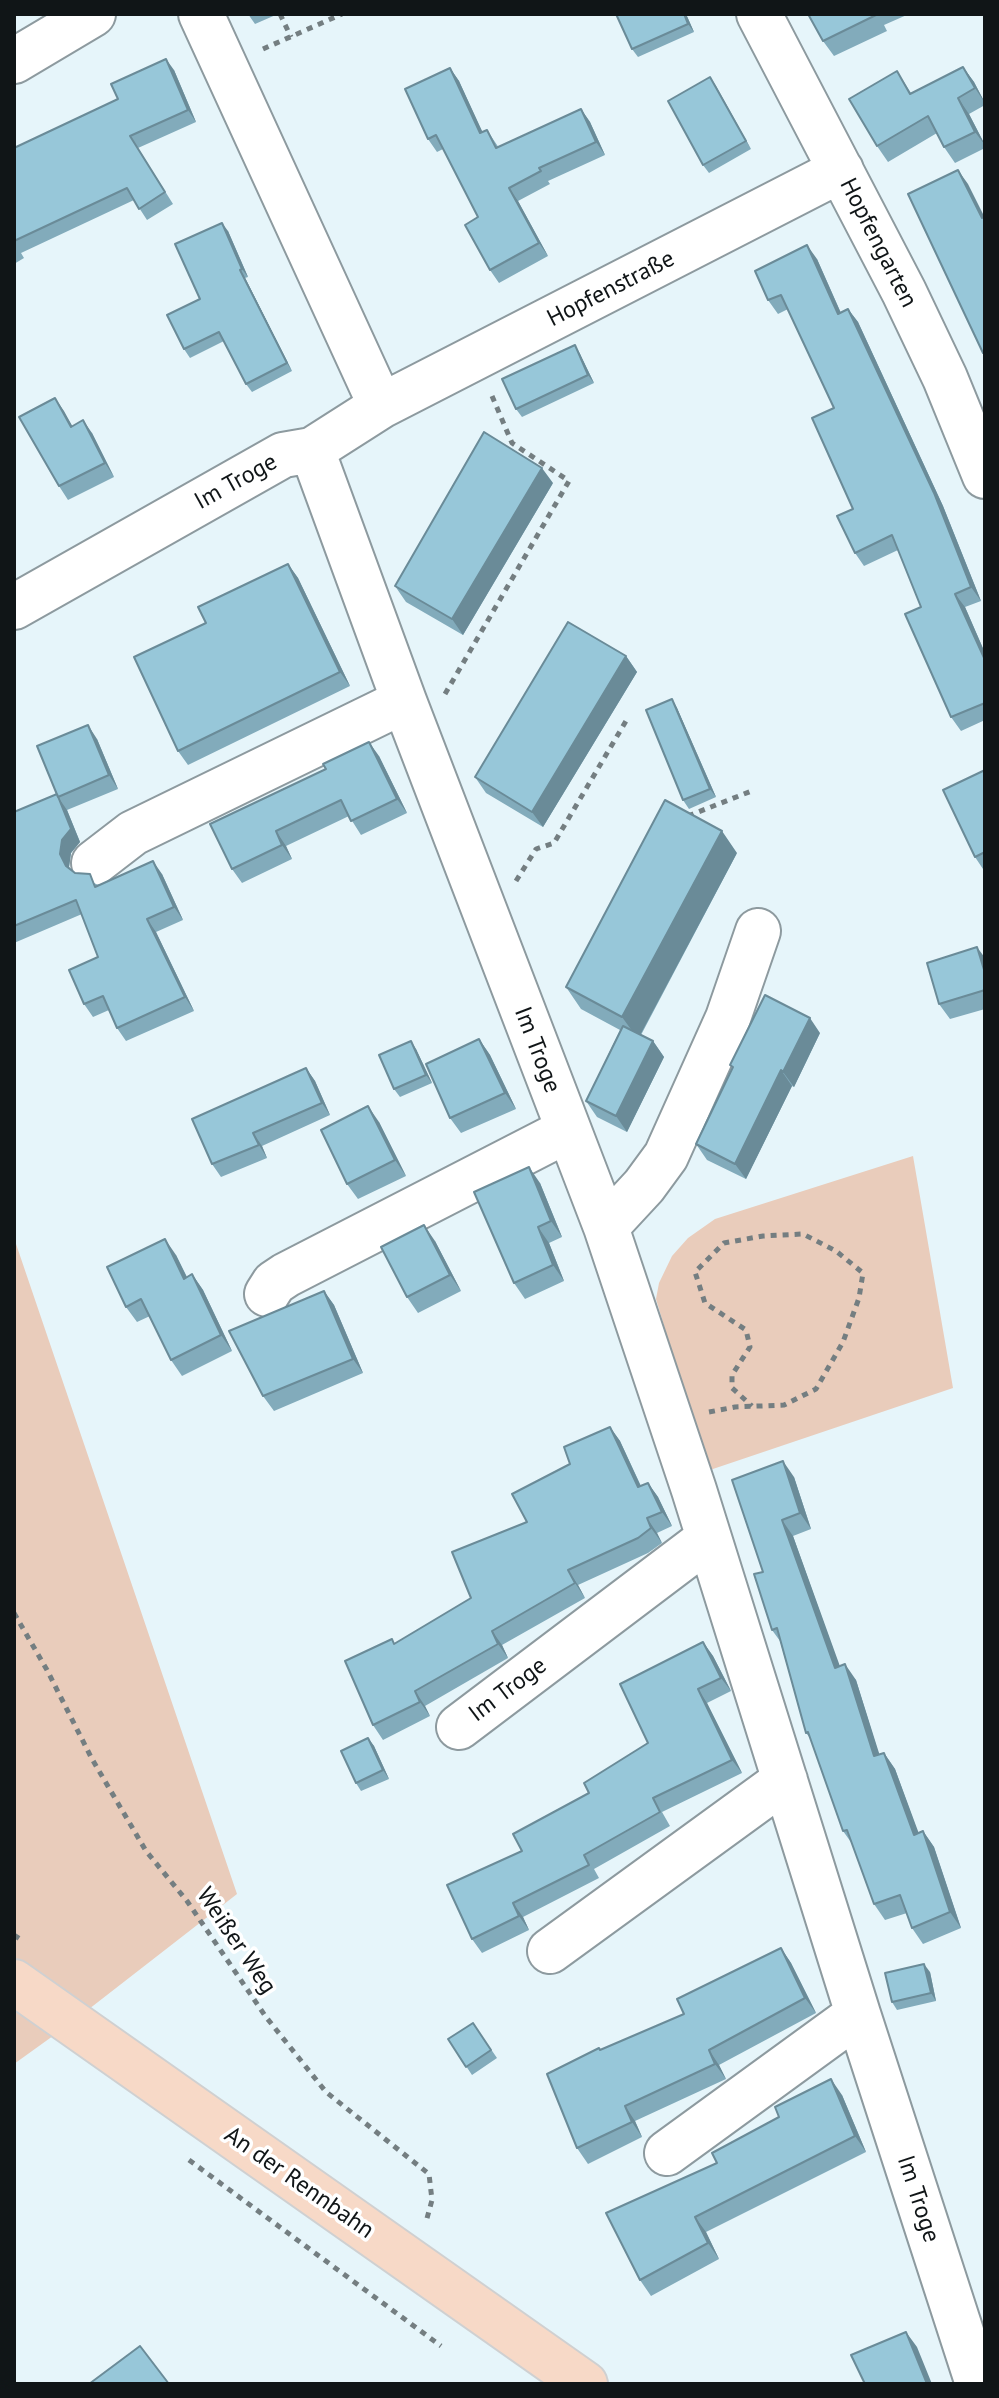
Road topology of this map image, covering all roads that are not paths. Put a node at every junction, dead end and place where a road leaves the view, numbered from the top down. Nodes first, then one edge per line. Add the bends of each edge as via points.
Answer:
1 (93, 14) edge
2 (201, 14) edge
3 (759, 14) edge
4 (14, 61) edge
5 (841, 170) junction
6 (381, 406) junction
7 (312, 450) junction
8 (985, 476) edge
9 (14, 607) edge
10 (411, 720) junction
11 (94, 863) dead end
12 (758, 931) dead end
13 (568, 1130) junction
14 (606, 1227) junction
15 (267, 1294) dead end
16 (709, 1538) junction
17 (459, 1727) dead end
18 (785, 1780) junction
19 (550, 1951) dead end
20 (14, 1982) edge
21 (858, 2014) junction
22 (667, 2153) dead end
23 (585, 2384) edge
24 (978, 2384) edge

1 - 4 street
2 - 6 street
3 - 5 street, Hopfengarten
5 - 6 street, Hopfenstraße
5 - 8 street, Hopfengarten via 945,378
6 - 7 street, Hopfenstraße
7 - 9 street, Im Troge via 283,455
7 - 10 street, Im Troge
10 - 11 street via 133,833
10 - 13 street, Im Troge
12 - 14 street via 728,1018 666,1156
13 - 14 street, Im Troge
13 - 15 street via 286,1275
14 - 16 street, Im Troge
16 - 17 street, Im Troge
16 - 18 street, Im Troge
18 - 19 street
18 - 21 street, Im Troge
20 - 23 main road, An der Rennbahn
21 - 22 street
21 - 24 street, Im Troge

